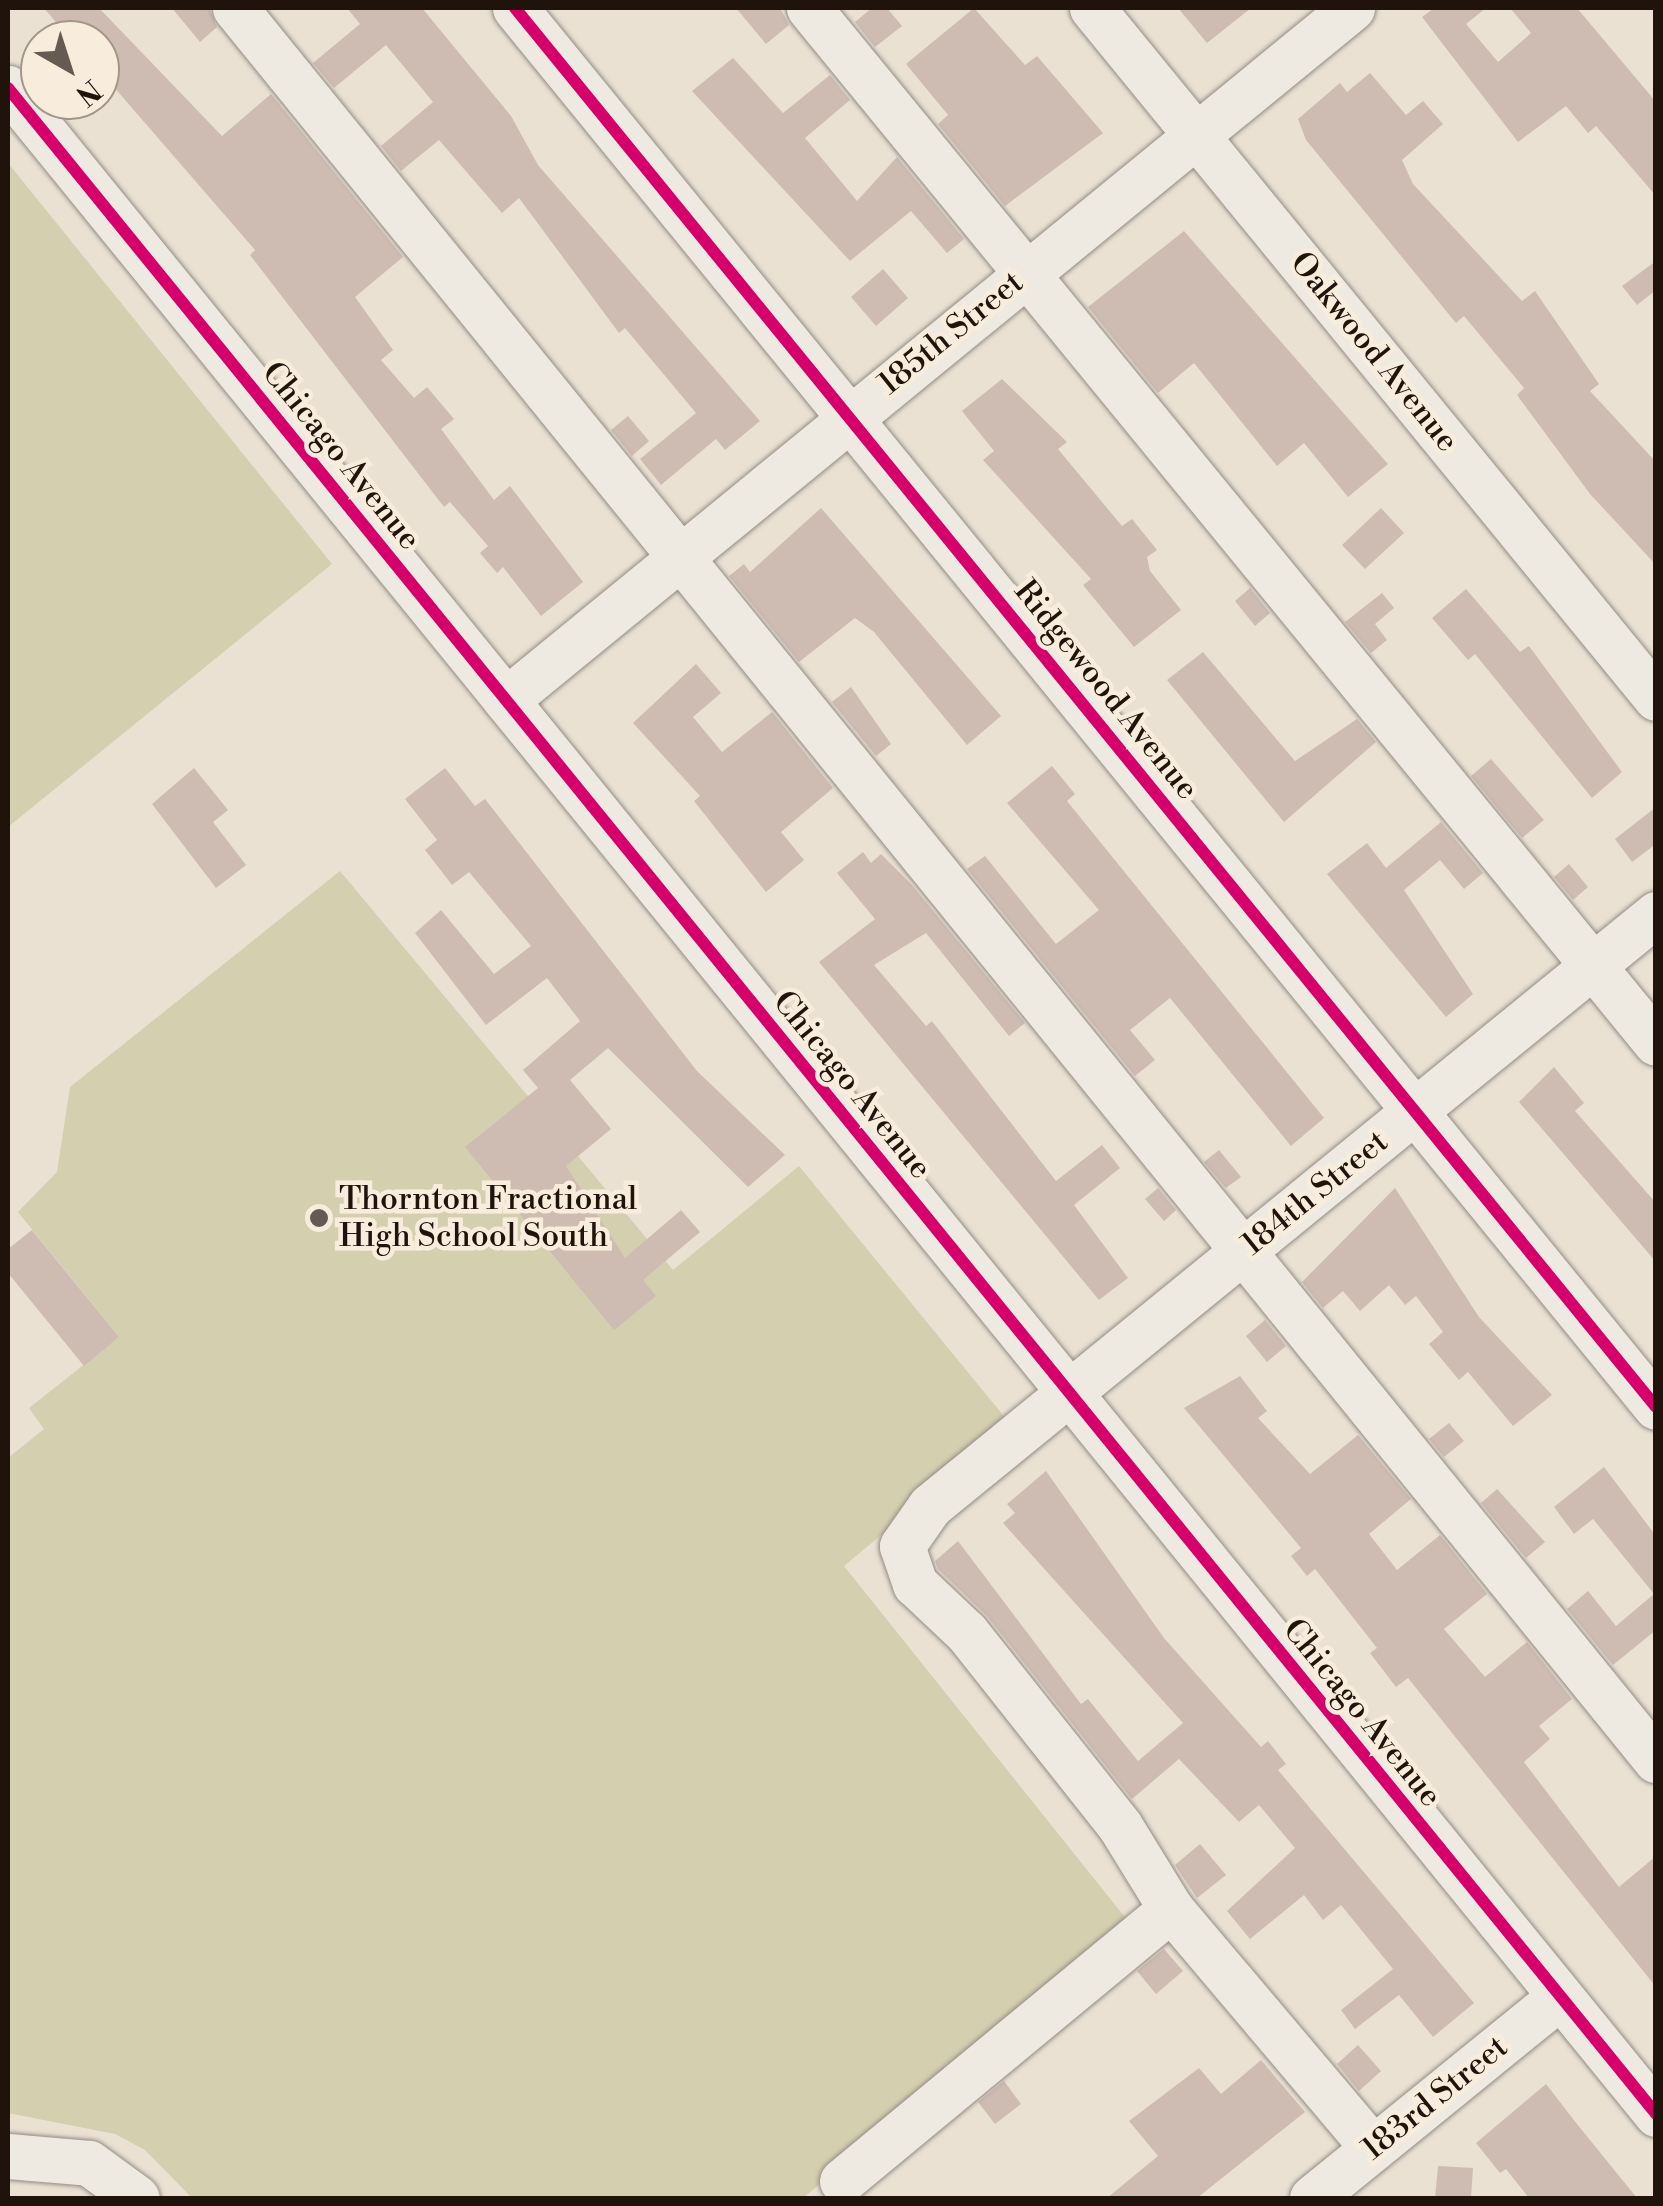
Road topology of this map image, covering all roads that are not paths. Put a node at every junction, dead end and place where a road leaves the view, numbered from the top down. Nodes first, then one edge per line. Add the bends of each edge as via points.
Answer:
1 (235, 8) edge
2 (515, 8) edge
3 (810, 8) edge
4 (1092, 8) edge
5 (1352, 8) edge
6 (8, 88) edge
7 (1198, 137) junction
8 (1024, 274) junction
9 (847, 417) junction
10 (678, 558) junction
11 (1656, 698) edge
12 (506, 700) junction
13 (1656, 914) edge
14 (1592, 966) junction
15 (1656, 1043) edge
16 (1414, 1111) junction
17 (1241, 1253) junction
18 (1067, 1396) junction
19 (1656, 1407) edge
20 (1656, 1760) edge
21 (1172, 1909) junction
22 (1559, 1998) junction
23 (1648, 2088) edge
24 (1373, 2148) junction
25 (8, 2156) edge
26 (842, 2181) dead end
27 (137, 2198) edge
28 (1312, 2198) edge

1 - 10 street
2 - 9 street, Ridgewood Avenue
3 - 8 street
4 - 7 street, Oakwood Avenue
5 - 7 street, 185th Street
6 - 12 street, Chicago Avenue
7 - 8 street, 185th Street
7 - 11 street, Oakwood Avenue
8 - 9 street, 185th Street
8 - 14 street
9 - 10 street, 185th Street
9 - 16 street, Ridgewood Avenue
10 - 12 street, 185th Street
10 - 17 street
12 - 18 street, Chicago Avenue
13 - 14 street, 184th Street
14 - 15 street
14 - 16 street, 184th Street
16 - 17 street, 184th Street
16 - 19 street, Ridgewood Avenue
17 - 18 street, 184th Street
17 - 20 street
18 - 21 street, 184th Street via 917,1518 902,1563 1120,1826
18 - 22 street, Chicago Avenue
21 - 24 street
21 - 26 street
22 - 23 street, Chicago Avenue
22 - 24 street, 183rd Street
24 - 28 street, 183rd Street
25 - 27 street via 89,2164

